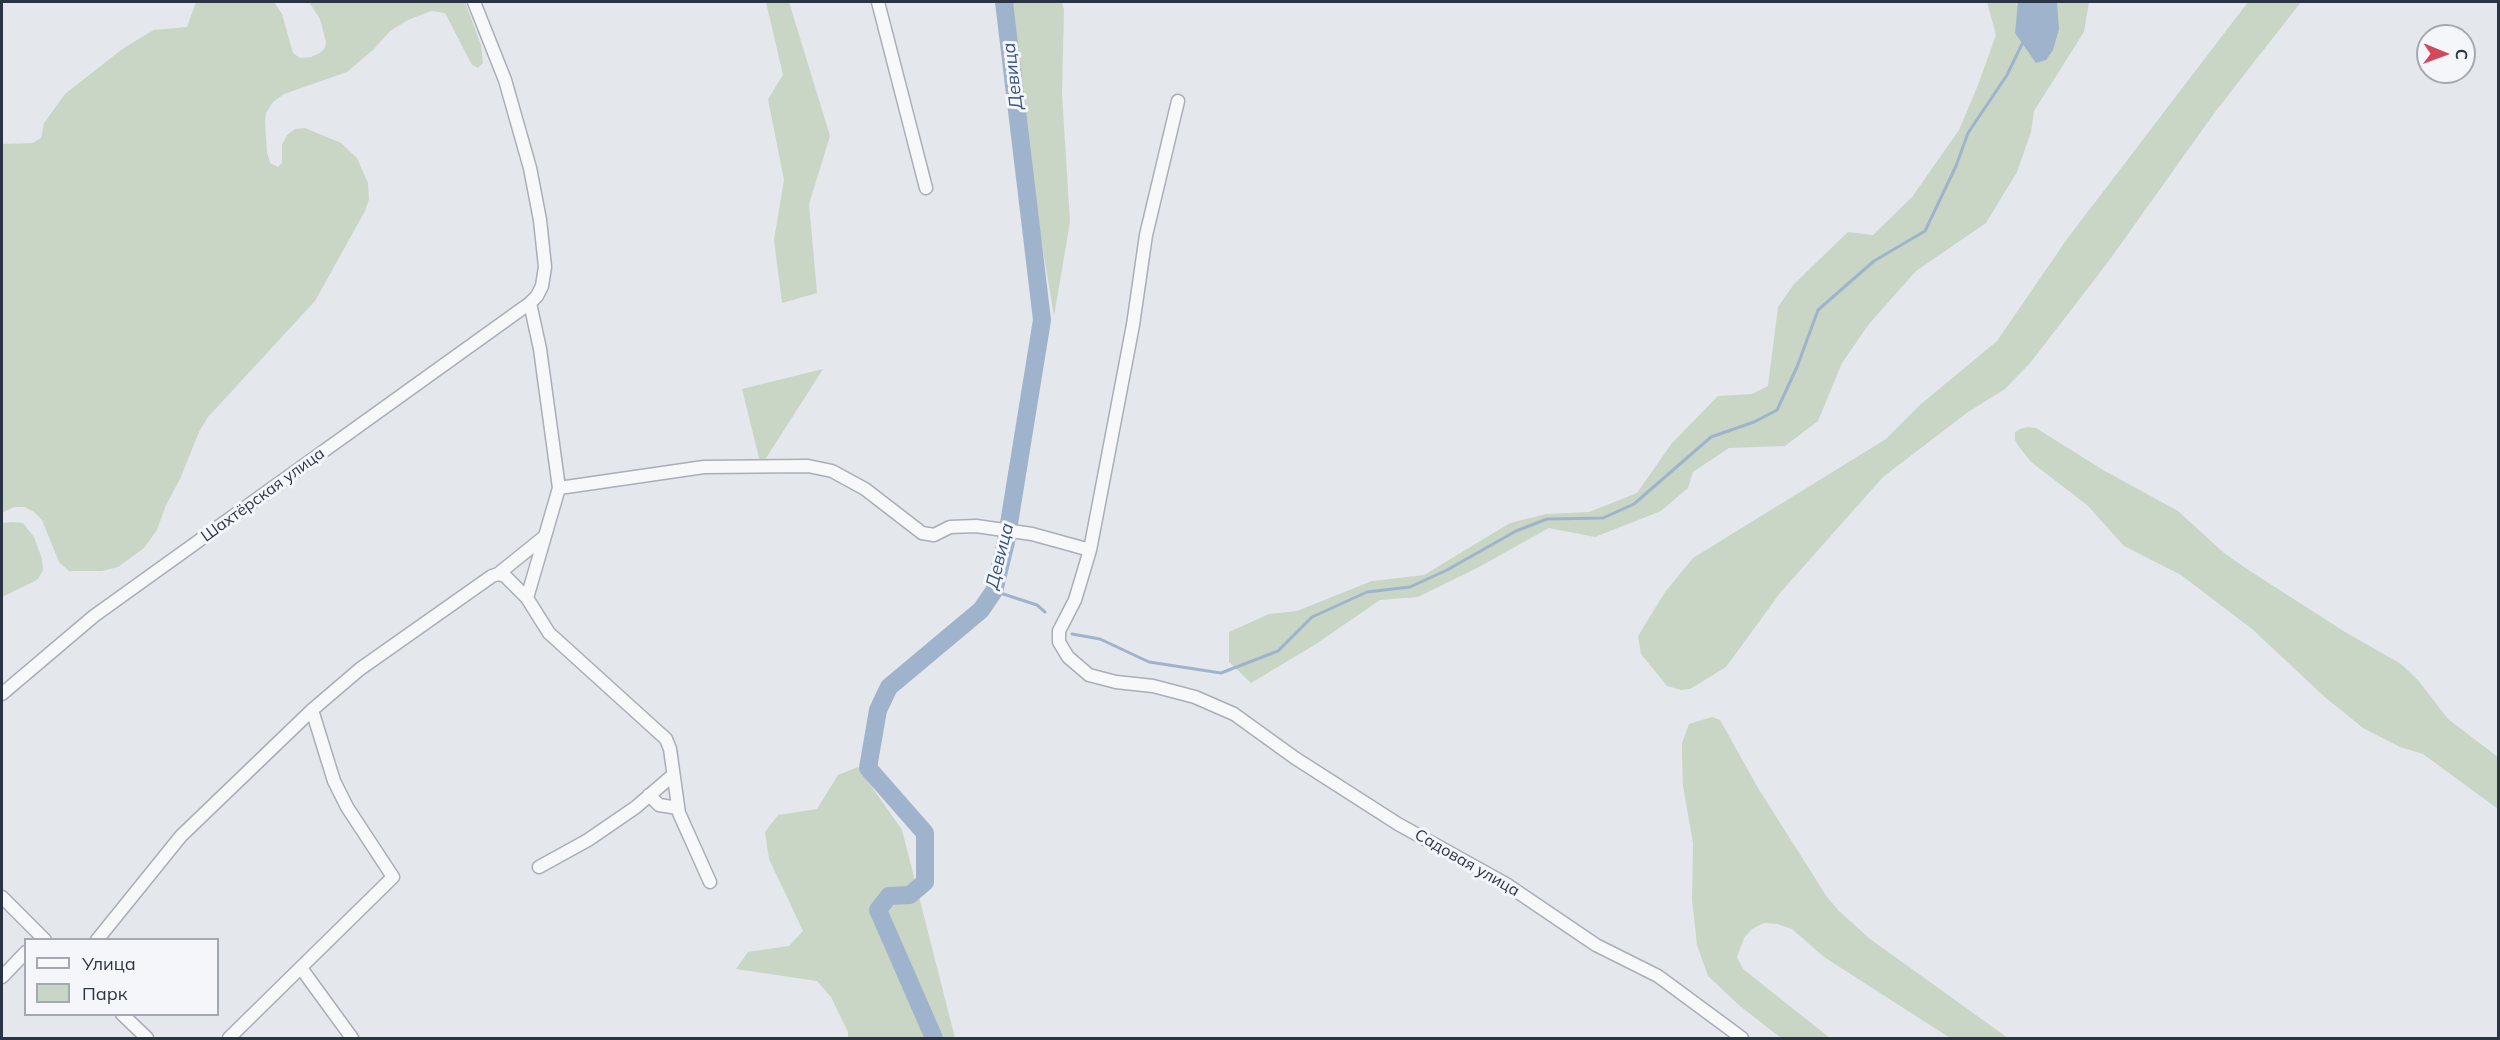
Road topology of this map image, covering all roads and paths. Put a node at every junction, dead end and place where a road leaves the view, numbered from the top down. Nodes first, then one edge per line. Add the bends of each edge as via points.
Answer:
1 (474, 2) edge
2 (878, 2) edge
3 (1178, 101) dead end
4 (926, 188) dead end
5 (530, 303) junction
6 (559, 488) junction
7 (545, 536) junction
8 (1090, 550) junction
9 (498, 574) junction
10 (527, 598) junction
11 (2, 694) edge
12 (312, 710) junction
13 (673, 775) junction
14 (649, 795) junction
15 (678, 808) junction
16 (539, 867) dead end
17 (711, 882) dead end
18 (2, 897) edge
19 (41, 938) edge
20 (98, 938) edge
21 (24, 954) edge
22 (301, 968) junction
23 (2, 977) edge
24 (124, 1016) edge
25 (147, 1038) edge
26 (229, 1038) edge
27 (352, 1038) edge
28 (1742, 1038) edge

1 - 5 street via 514,108 540,220 544,277
2 - 4 street
3 - 8 street, Садовая улица via 1146,235
5 - 6 street
5 - 11 street, Шахтёрская улица via 94,616
6 - 7 street
6 - 8 street via 704,467 808,466 832,471 865,489 922,533 934,535 950,527 976,526 1032,534
7 - 9 street
7 - 10 street
8 - 28 street, Садовая улица via 1075,600 1059,631 1059,642 1068,657 1089,675 1188,695 1234,714 1398,824 1506,884 1596,945 1658,976
9 - 10 street via 510,580
9 - 12 street via 482,581 369,663
10 - 13 street via 549,633 666,739
12 - 20 street via 181,836
12 - 22 street via 338,790 393,877
13 - 14 street
13 - 15 street
14 - 15 street via 659,805
14 - 16 street via 588,840
15 - 17 street
18 - 19 street
21 - 23 street
22 - 26 street
22 - 27 street
24 - 25 street

